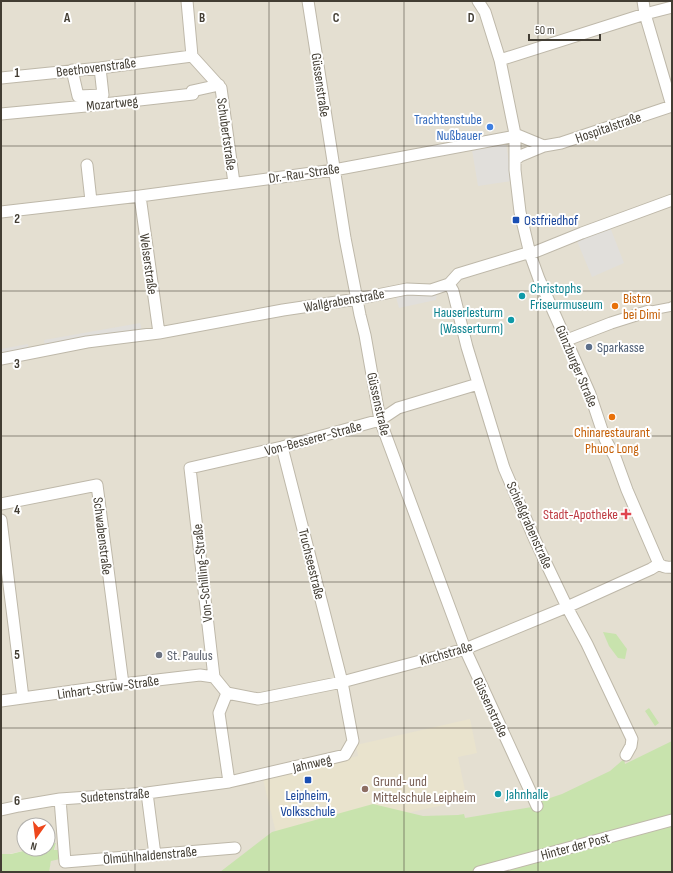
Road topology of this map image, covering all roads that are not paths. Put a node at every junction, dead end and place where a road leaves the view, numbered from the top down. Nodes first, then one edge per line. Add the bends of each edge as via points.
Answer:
1 (187, 1) edge
2 (308, 1) edge
3 (478, 1) edge
4 (643, 1) edge
5 (672, 7) edge
6 (646, 14) junction
7 (192, 56) junction
8 (500, 60) junction
9 (100, 68) junction
10 (72, 70) junction
11 (1, 78) edge
12 (219, 85) junction
13 (672, 106) edge
14 (1, 114) edge
15 (515, 134) junction
16 (544, 146) junction
17 (515, 160) junction
18 (87, 165) dead end
19 (334, 170) junction
20 (234, 184) junction
21 (140, 196) junction
22 (672, 200) edge
23 (91, 201) junction
24 (1, 212) edge
25 (530, 254) junction
26 (449, 284) junction
27 (357, 299) junction
28 (672, 306) edge
29 (649, 311) joint
30 (159, 333) junction
31 (567, 340) junction
32 (1, 359) edge
33 (478, 384) junction
34 (380, 420) junction
35 (282, 447) junction
36 (190, 468) joint
37 (1, 504) edge
38 (1, 520) edge
39 (668, 568) edge
40 (567, 607) junction
41 (465, 649) junction
42 (214, 677) junction
43 (342, 682) junction
44 (123, 684) junction
45 (227, 693) junction
46 (23, 698) junction
47 (1, 701) edge
48 (626, 755) dead end
49 (229, 782) junction
50 (147, 793) junction
51 (60, 799) junction
52 (537, 806) dead end
53 (1, 810) edge
54 (672, 820) edge
55 (235, 848) dead end
56 (154, 855) junction
57 (478, 872) edge

1 - 7 street
2 - 19 street, Güssenstraße
3 - 8 street, Günzburger Straße via 485,12
4 - 6 street
5 - 6 street
6 - 8 street
6 - 13 street
7 - 9 street, Beethovenstraße
7 - 12 street, Schubertstraße
8 - 15 street, Günzburger Straße
9 - 10 street, Beethovenstraße
9 - 10 street via 103,95 78,96
10 - 11 street, Beethovenstraße
12 - 14 street, Mozartweg via 192,91 193,94
12 - 20 street, Schubertstraße
13 - 16 street, Hospitalstraße via 561,143
15 - 16 street
15 - 17 street, Günzburger Straße
15 - 19 street, Dr.-Rau-Straße via 511,137
16 - 17 street, Hospitalstraße
17 - 25 street, Günzburger Straße via 520,212
18 - 23 street
19 - 20 street, Dr.-Rau-Straße
19 - 27 street, Güssenstraße
20 - 21 street, Dr.-Rau-Straße
21 - 23 street, Dr.-Rau-Straße
21 - 30 street, Welserstraße
22 - 25 street, Wallgrabenstraße
23 - 24 street, Dr.-Rau-Straße
25 - 26 street, Wallgrabenstraße via 458,274
25 - 31 street, Günzburger Straße
26 - 27 street, Wallgrabenstraße via 431,290 407,289
26 - 33 street, Schießgrabenstraße
27 - 30 street, Wallgrabenstraße
27 - 34 street, Güssenstraße
28 - 29 street
29 - 31 street
30 - 32 street, Wallgrabenstraße via 87,342
31 - 39 street, Günzburger Straße via 627,490
33 - 34 street, Von-Besserer-Straße via 398,408
33 - 40 street, Schießgrabenstraße via 504,468
34 - 35 street, Von-Besserer-Straße
34 - 41 street, Güssenstraße
35 - 36 street, Von-Besserer-Straße
35 - 43 street, Truchseestraße
36 - 42 street, Von-Schilling-Straße
37 - 44 street, Schwabenstraße via 97,484
38 - 46 street
39 - 40 street, Kirchstraße via 651,569
40 - 41 street, Kirchstraße
40 - 48 street, Schießgrabenstraße via 632,739 632,746
41 - 43 street, Kirchstraße
41 - 52 street, Güssenstraße
42 - 44 street, Linhart-Strüw-Straße via 200,676
42 - 45 street
43 - 45 street, Kirchstraße via 258,699
43 - 49 street, Jahnweg via 353,741 345,755
44 - 46 street, Linhart-Strüw-Straße
45 - 49 street via 219,713
46 - 47 street, Linhart-Strüw-Straße
49 - 50 street, Sudetenstraße
50 - 51 street, Sudetenstraße
50 - 56 street
51 - 53 street, Sudetenstraße
51 - 56 street, Ölmühlhaldenstraße via 65,862
54 - 57 street, Hinter der Post
55 - 56 street, Ölmühlhaldenstraße

